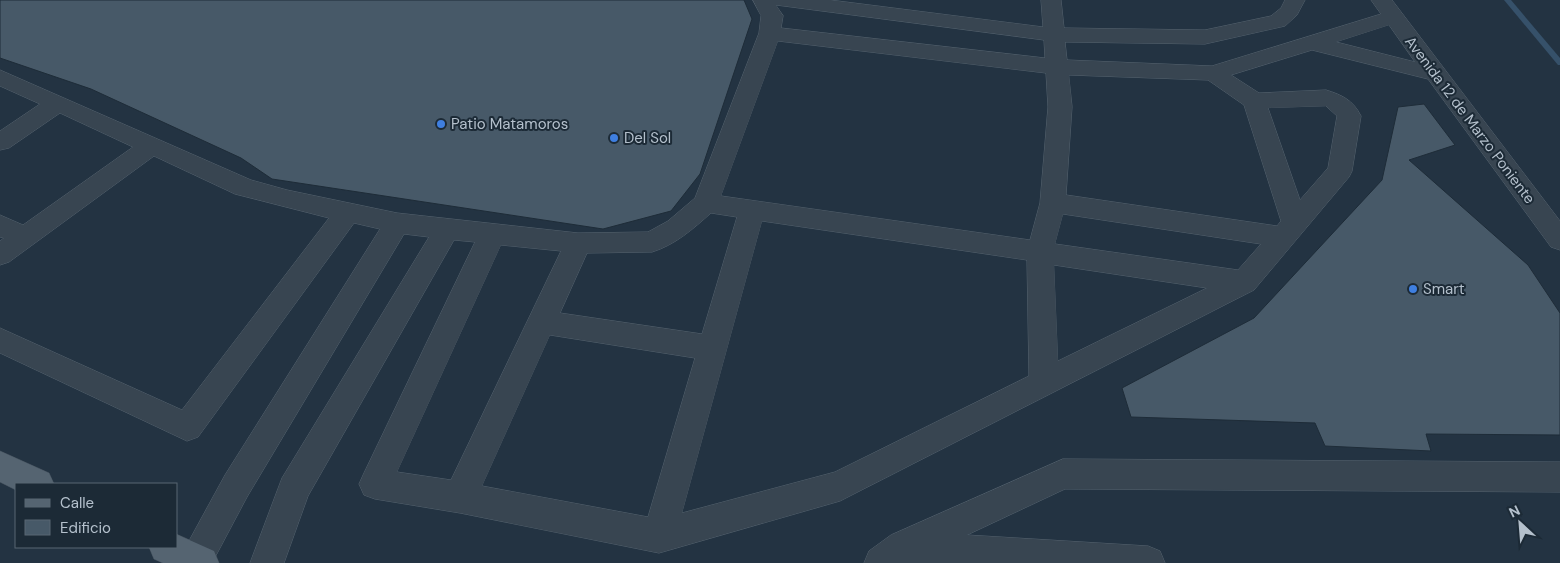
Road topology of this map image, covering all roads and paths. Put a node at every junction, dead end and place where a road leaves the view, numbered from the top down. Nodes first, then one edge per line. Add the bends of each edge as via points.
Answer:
1 (763, 0) edge
2 (781, 0) edge
3 (1051, 0) edge
4 (1295, 0) edge
5 (1387, 8) edge
6 (770, 33) junction
7 (1054, 35) junction
8 (1313, 43) junction
9 (1057, 67) junction
10 (1213, 73) junction
11 (1436, 74) junction
12 (0, 76) edge
13 (1254, 101) junction
14 (59, 104) junction
15 (0, 142) edge
16 (151, 146) junction
17 (706, 203) junction
18 (1053, 203) junction
19 (752, 210) junction
20 (348, 212) junction
21 (397, 223) junction
22 (0, 225) edge
23 (447, 229) junction
24 (1289, 230) junction
25 (493, 233) junction
26 (24, 237) junction
27 (1560, 240) edge
28 (578, 243) junction
29 (1040, 252) junction
30 (0, 255) edge
31 (1244, 282) junction
32 (542, 322) junction
33 (0, 340) edge
34 (712, 348) junction
35 (1044, 383) junction
36 (0, 466) edge
37 (1560, 477) edge
38 (36, 483) edge
39 (460, 498) junction
40 (659, 536) junction
41 (892, 555) edge
42 (188, 557) edge
43 (267, 563) edge
44 (1148, 563) edge

1 - 6 street via 772,16
2 - 7 street
3 - 7 street
4 - 7 street via 1290,11 1278,21 1205,37
5 - 8 street
5 - 11 street, Avenida 12 de Marzo Poniente
6 - 9 street
6 - 17 street
7 - 9 street
8 - 10 street
8 - 11 street
9 - 10 street
9 - 18 street via 1060,107
10 - 13 street
11 - 27 street, Avenida 12 de Marzo Poniente
12 - 14 street
13 - 24 street
13 - 24 street via 1326,98 1346,108 1349,116 1340,171
14 - 15 street
14 - 16 street
16 - 20 street via 244,186
16 - 26 street
17 - 19 street
17 - 28 street via 677,228 652,242
18 - 24 street
18 - 29 street
19 - 29 street
19 - 34 street
20 - 21 street
20 - 33 street via 188,427
21 - 23 street
21 - 42 street via 236,486
22 - 26 street
23 - 25 street
23 - 43 street via 294,489
24 - 31 street
25 - 28 street
25 - 39 street via 375,484
26 - 30 street
28 - 32 street
29 - 31 street
29 - 35 street
31 - 35 street
32 - 34 street
32 - 39 street
34 - 40 street
35 - 40 street via 840,486
36 - 38 main road
37 - 41 street via 1063,474
39 - 40 street
41 - 44 street

